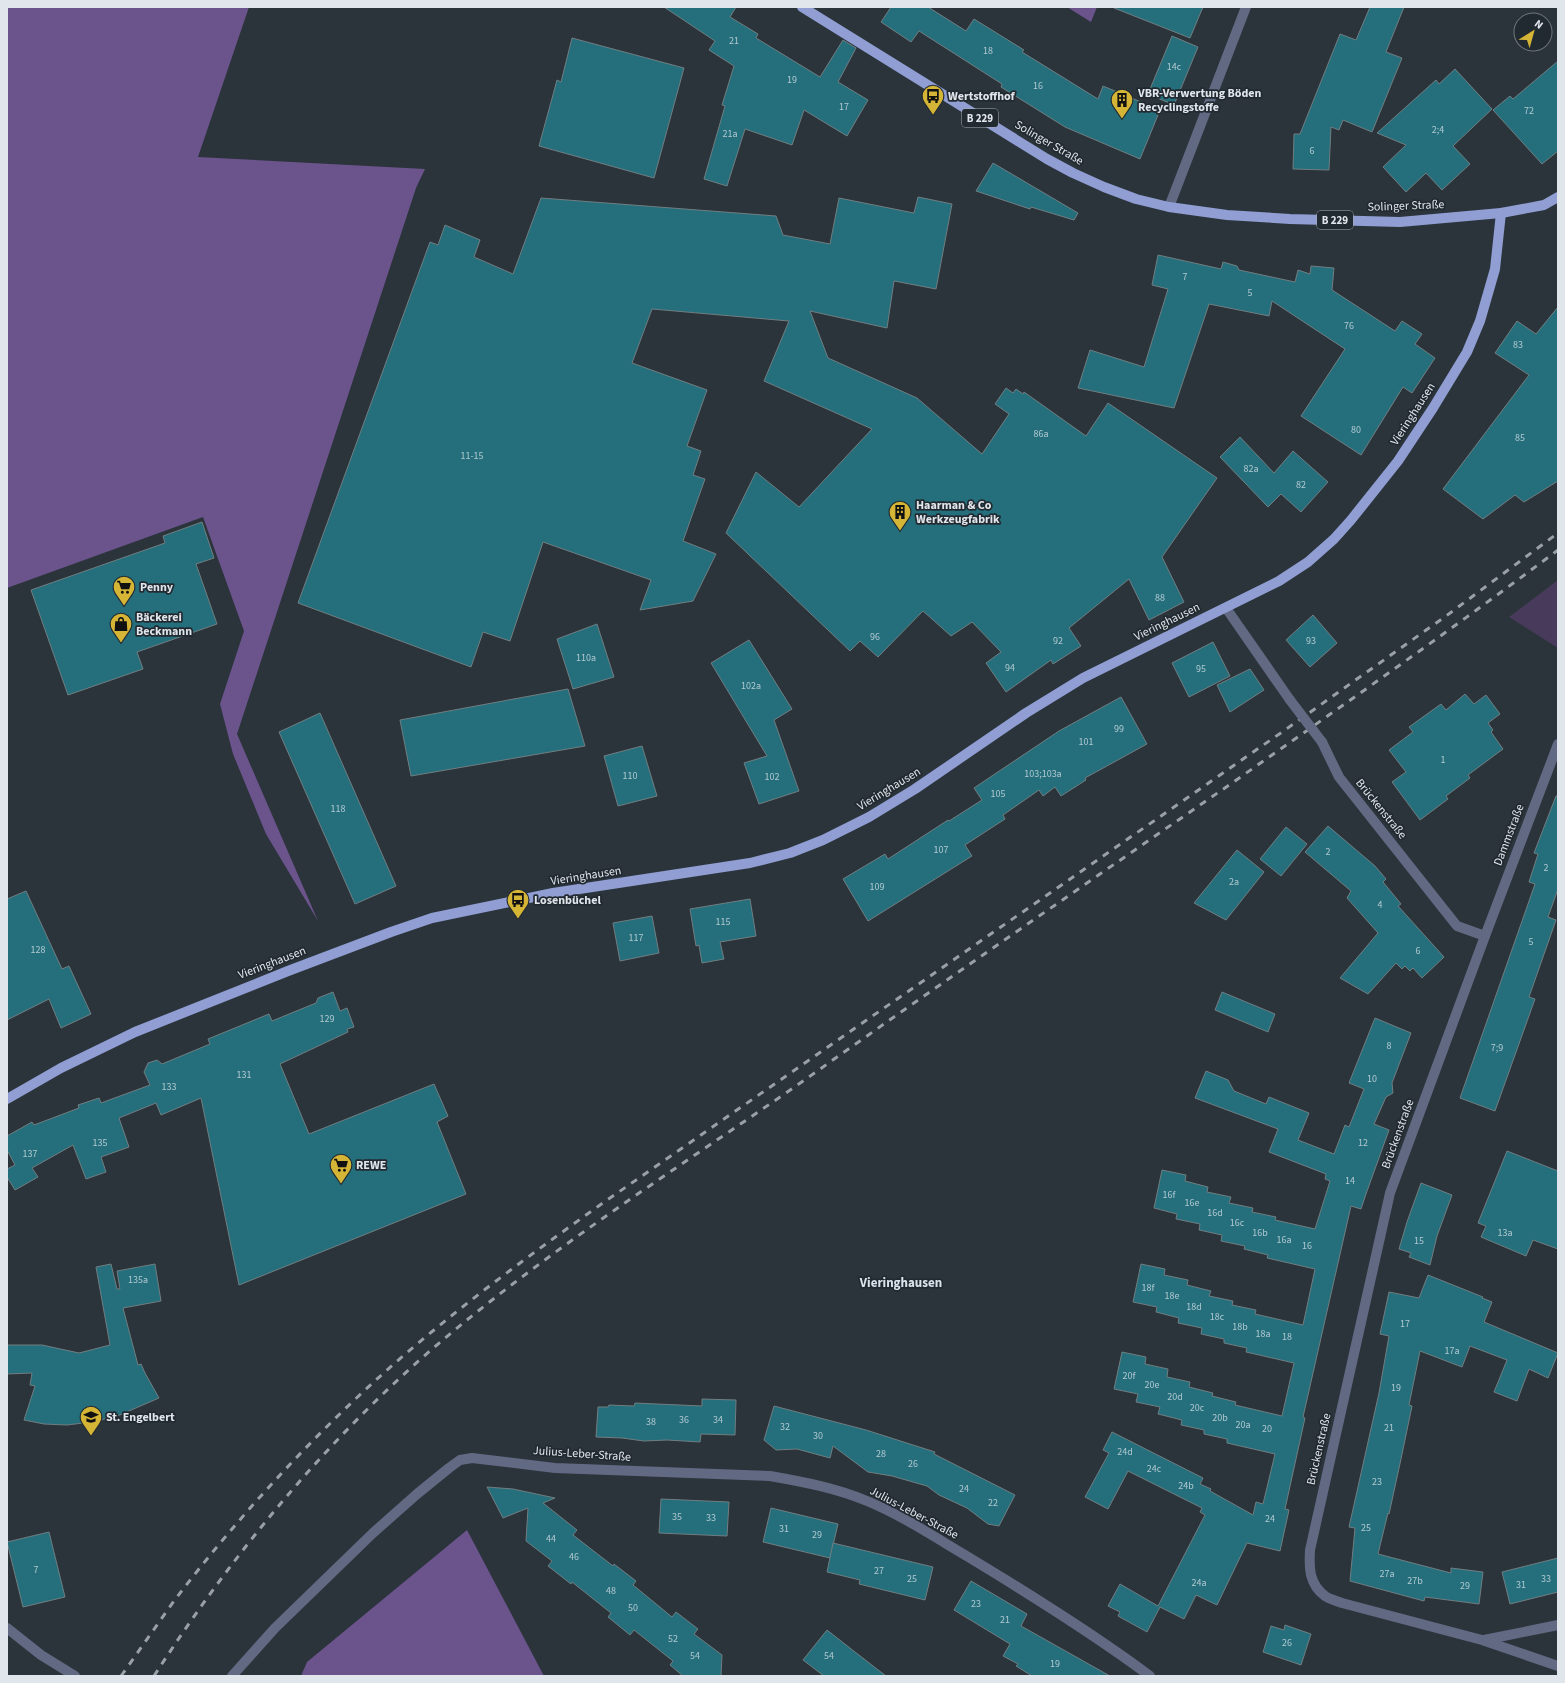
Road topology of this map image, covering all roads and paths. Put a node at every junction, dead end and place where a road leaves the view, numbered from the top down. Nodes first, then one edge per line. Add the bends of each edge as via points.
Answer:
1 (802, 7) edge
2 (1246, 7) edge
3 (1558, 197) edge
4 (1169, 207) junction
5 (1501, 213) junction
6 (1226, 608) junction
7 (1558, 744) edge
8 (1485, 936) junction
9 (7, 1098) edge
10 (1558, 1625) edge
11 (7, 1628) edge
12 (1482, 1640) junction
13 (1558, 1666) edge
14 (74, 1676) edge
15 (232, 1676) edge
16 (1150, 1676) edge

1 - 4 main road, Solinger Straße / B 229 via 1047,159 1073,173 1136,199
2 - 4 street
3 - 5 main road, B 229 via 1544,205
4 - 5 main road, Solinger Straße / B 229 via 1227,215 1394,222
5 - 6 main road, Vieringhausen via 1495,269 1468,352 1398,461 1351,520 1308,562
6 - 8 street, Brückenstraße, bridge via 1322,742 1339,777 1457,926
6 - 9 main road, Vieringhausen via 1083,678 1026,713 915,789 824,840 790,853 750,863 553,893 432,918 288,971 135,1032
7 - 8 street, Dammstraße
8 - 12 street, Brückenstraße via 1390,1193 1308,1568 1313,1582 1325,1596 1342,1603
10 - 12 street, Brückenstraße
11 - 14 street via 41,1655
12 - 13 street, Brückenstraße
15 - 16 street, Julius-Leber-Straße via 275,1628 406,1503 448,1468 460,1460 472,1458 555,1468 770,1476 845,1493 868,1501 907,1521 1032,1595

